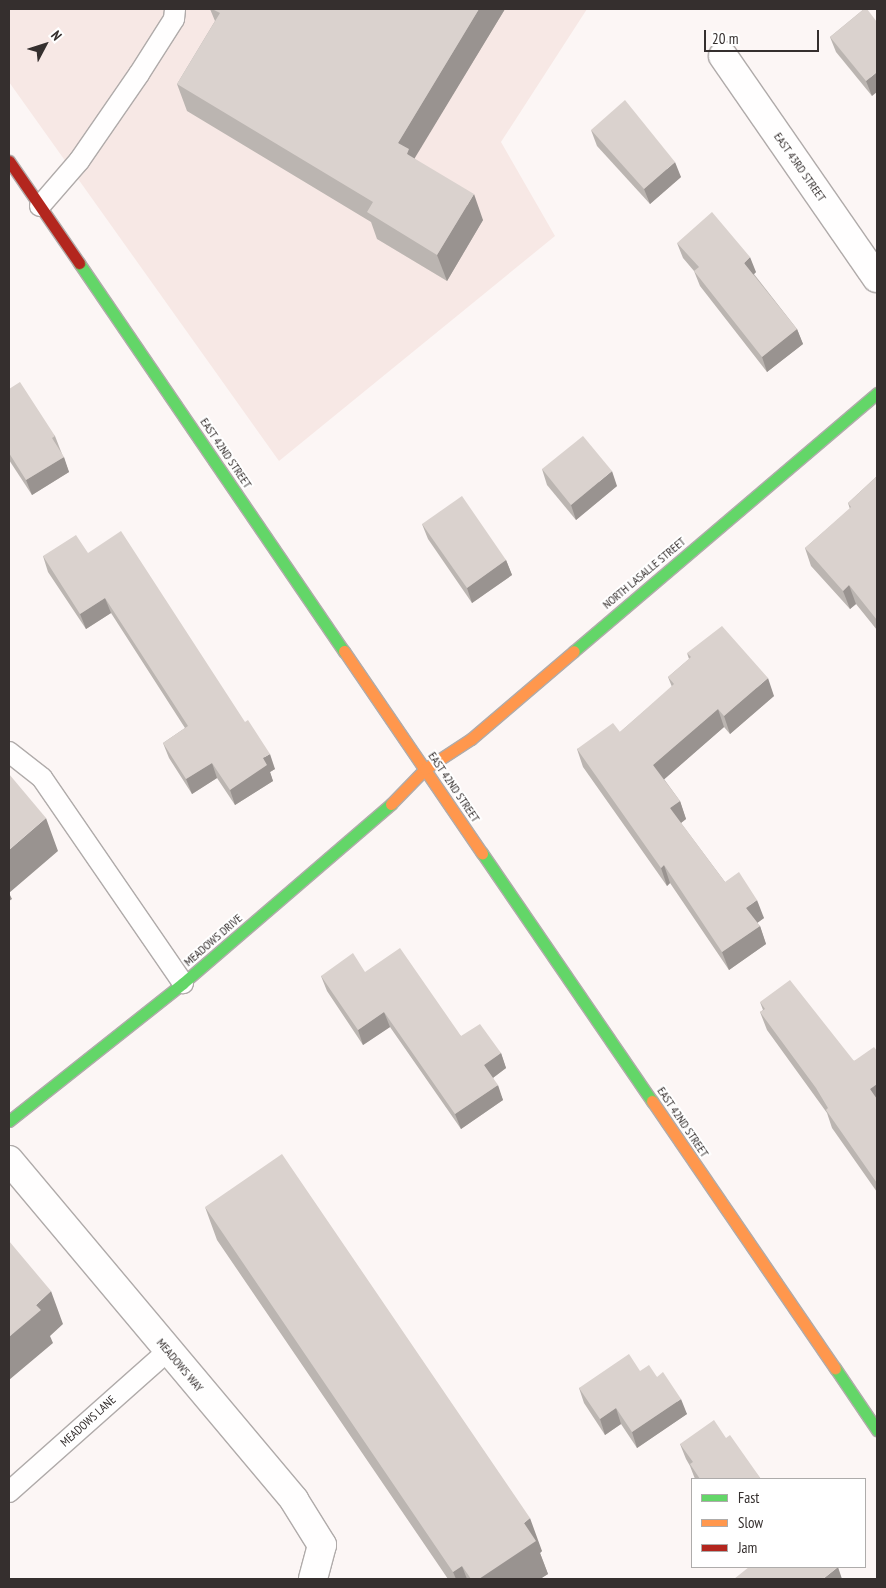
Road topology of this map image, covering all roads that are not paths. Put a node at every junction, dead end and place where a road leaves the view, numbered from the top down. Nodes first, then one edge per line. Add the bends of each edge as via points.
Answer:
1 (175, 9) edge
2 (723, 56) dead end
3 (9, 161) edge
4 (40, 206) junction
5 (877, 278) edge
6 (877, 393) edge
7 (9, 752) edge
8 (425, 769) junction
9 (183, 983) junction
10 (9, 1121) edge
11 (9, 1160) edge
12 (168, 1351) junction
13 (877, 1430) edge
14 (9, 1492) edge
15 (313, 1579) edge

1 - 4 lane via 174,19 80,161
2 - 5 street, EAST 43RD STREET
3 - 4 street, EAST 42ND STREET
4 - 8 street, EAST 42ND STREET
6 - 8 street, NORTH LASALLE STREET via 471,739
7 - 9 lane via 42,778
8 - 9 street, MEADOWS DRIVE via 382,812
8 - 13 street, EAST 42ND STREET
9 - 10 street, MEADOWS DRIVE
11 - 12 street, MEADOWS WAY
12 - 14 lane, MEADOWS LANE
12 - 15 street, MEADOWS WAY via 294,1500 322,1545

